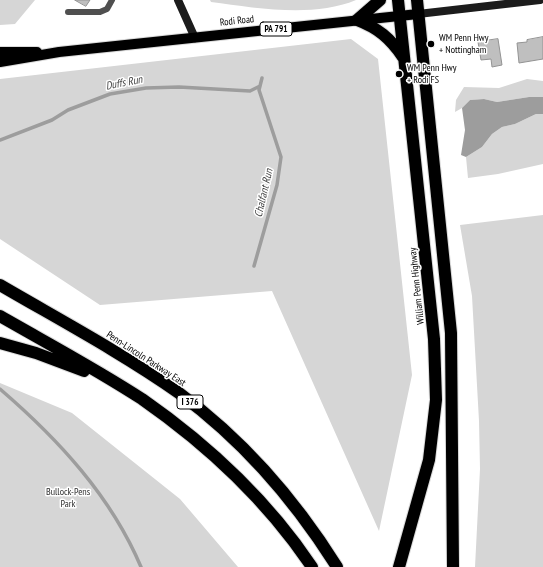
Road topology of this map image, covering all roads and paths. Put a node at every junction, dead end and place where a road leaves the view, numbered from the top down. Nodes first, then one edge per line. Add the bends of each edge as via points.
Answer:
1 (112, 0) edge
2 (178, 0) edge
3 (380, 0) edge
4 (398, 0) edge
5 (417, 0) edge
6 (540, 0) edge
7 (68, 12) dead end
8 (418, 14) junction
9 (400, 16) junction
10 (357, 20) junction
11 (195, 38) junction
12 (0, 52) edge
13 (59, 52) junction
14 (404, 59) junction
15 (0, 62) edge
16 (0, 285) edge
17 (0, 316) edge
18 (0, 343) edge
19 (118, 384) junction
20 (312, 567) edge
21 (337, 567) edge
22 (399, 567) edge
23 (453, 567) edge

1 - 7 lane via 107,9 100,12
2 - 11 street
3 - 10 highway
4 - 9 highway, William Penn Highway
5 - 8 highway
6 - 8 street
8 - 9 main road, Rodi Road / PA 791
8 - 23 highway via 451,333
9 - 10 main road, Rodi Road / PA 791
9 - 14 highway, William Penn Highway
10 - 11 main road, Rodi Road / PA 791
10 - 14 highway via 386,35
11 - 13 main road, Rodi Road / PA 791
12 - 13 main road, Rodi Road / PA 791
13 - 15 main road, Rodi Road / PA 791
14 - 22 highway, William Penn Highway via 434,339 436,400 430,460
16 - 21 highway, Penn-Lincoln Parkway East / I 376 via 132,361 201,411 238,443 275,481
17 - 19 highway, I 376
18 - 19 highway via 36,353
19 - 20 highway, I 376 via 185,431 221,461 273,516

